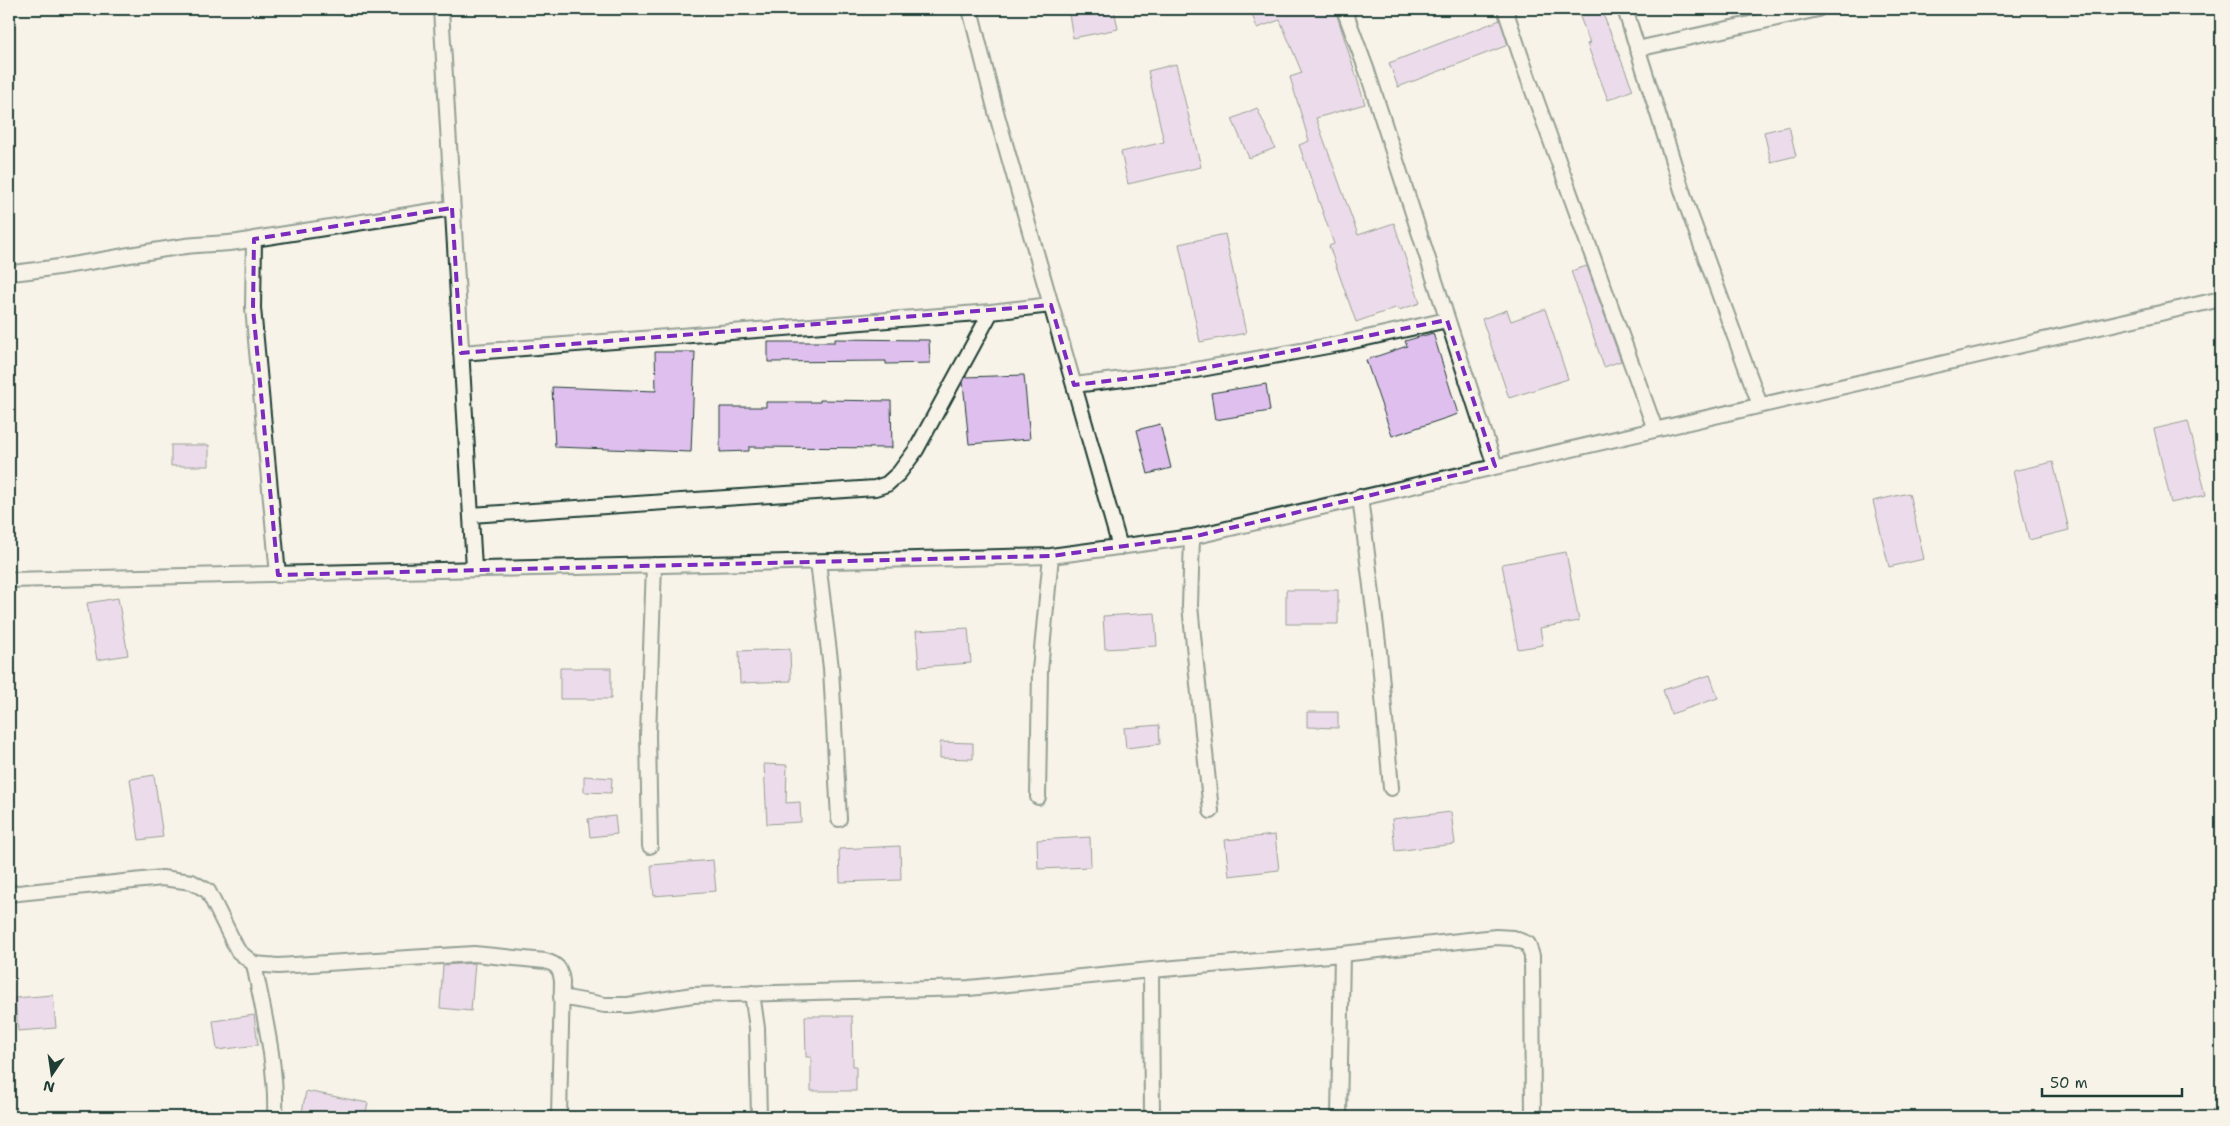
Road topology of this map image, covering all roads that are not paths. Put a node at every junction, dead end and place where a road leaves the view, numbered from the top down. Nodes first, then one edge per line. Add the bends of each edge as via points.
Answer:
1 (441, 9) edge
2 (970, 9) edge
3 (1344, 9) edge
4 (1505, 9) edge
5 (1625, 9) edge
6 (1818, 9) edge
7 (1638, 50) junction
8 (452, 208) junction
9 (254, 239) junction
10 (9, 273) edge
11 (2221, 299) edge
12 (1051, 305) junction
13 (991, 312) junction
14 (1447, 320) junction
15 (461, 353) junction
16 (1074, 385) junction
17 (1760, 405) junction
18 (1655, 429) junction
19 (1495, 466) junction
20 (1360, 497) junction
21 (471, 515) junction
22 (1192, 537) junction
23 (1120, 547) junction
24 (1051, 556) junction
25 (818, 562) junction
26 (654, 565) junction
27 (474, 568) junction
28 (278, 575) junction
29 (9, 580) edge
30 (1391, 788) dead end
31 (1038, 797) dead end
32 (1211, 811) dead end
33 (839, 819) dead end
34 (650, 846) dead end
35 (9, 894) edge
36 (1342, 954) junction
37 (254, 964) junction
38 (1151, 970) junction
39 (752, 993) junction
40 (561, 996) junction
41 (275, 1117) edge
42 (559, 1117) edge
43 (759, 1117) edge
44 (1152, 1117) edge
45 (1339, 1117) edge
46 (1533, 1117) edge

1 - 8 street
2 - 12 street
3 - 14 street
4 - 18 street
5 - 7 street
6 - 7 street
7 - 17 street via 1687,206
8 - 9 street
8 - 15 street
9 - 10 street
9 - 28 street via 253,308
11 - 17 street
12 - 13 street
12 - 16 street
13 - 15 street
13 - 21 street via 916,450 887,484 865,489
14 - 16 street via 1344,344 1190,371
14 - 19 street
15 - 21 street
16 - 23 street
17 - 18 street
18 - 19 street
19 - 20 street
20 - 22 street
20 - 30 street via 1379,651
21 - 27 street
22 - 23 street
22 - 32 street via 1190,606
23 - 24 street
24 - 25 street
24 - 31 street via 1040,670
25 - 26 street
25 - 33 street via 831,668
26 - 27 street
26 - 34 street via 648,734
27 - 28 street
28 - 29 street
35 - 37 street via 162,878 192,882 208,891 238,951
36 - 38 street
36 - 45 street
36 - 46 street via 1496,937 1513,938 1528,944 1532,956
37 - 40 street via 278,966 474,954 545,961 555,964 561,971
37 - 41 street via 276,1094
38 - 39 street via 969,988
38 - 44 street
39 - 40 street via 693,995 628,1005 605,1005
39 - 43 street via 757,1028
40 - 42 street

